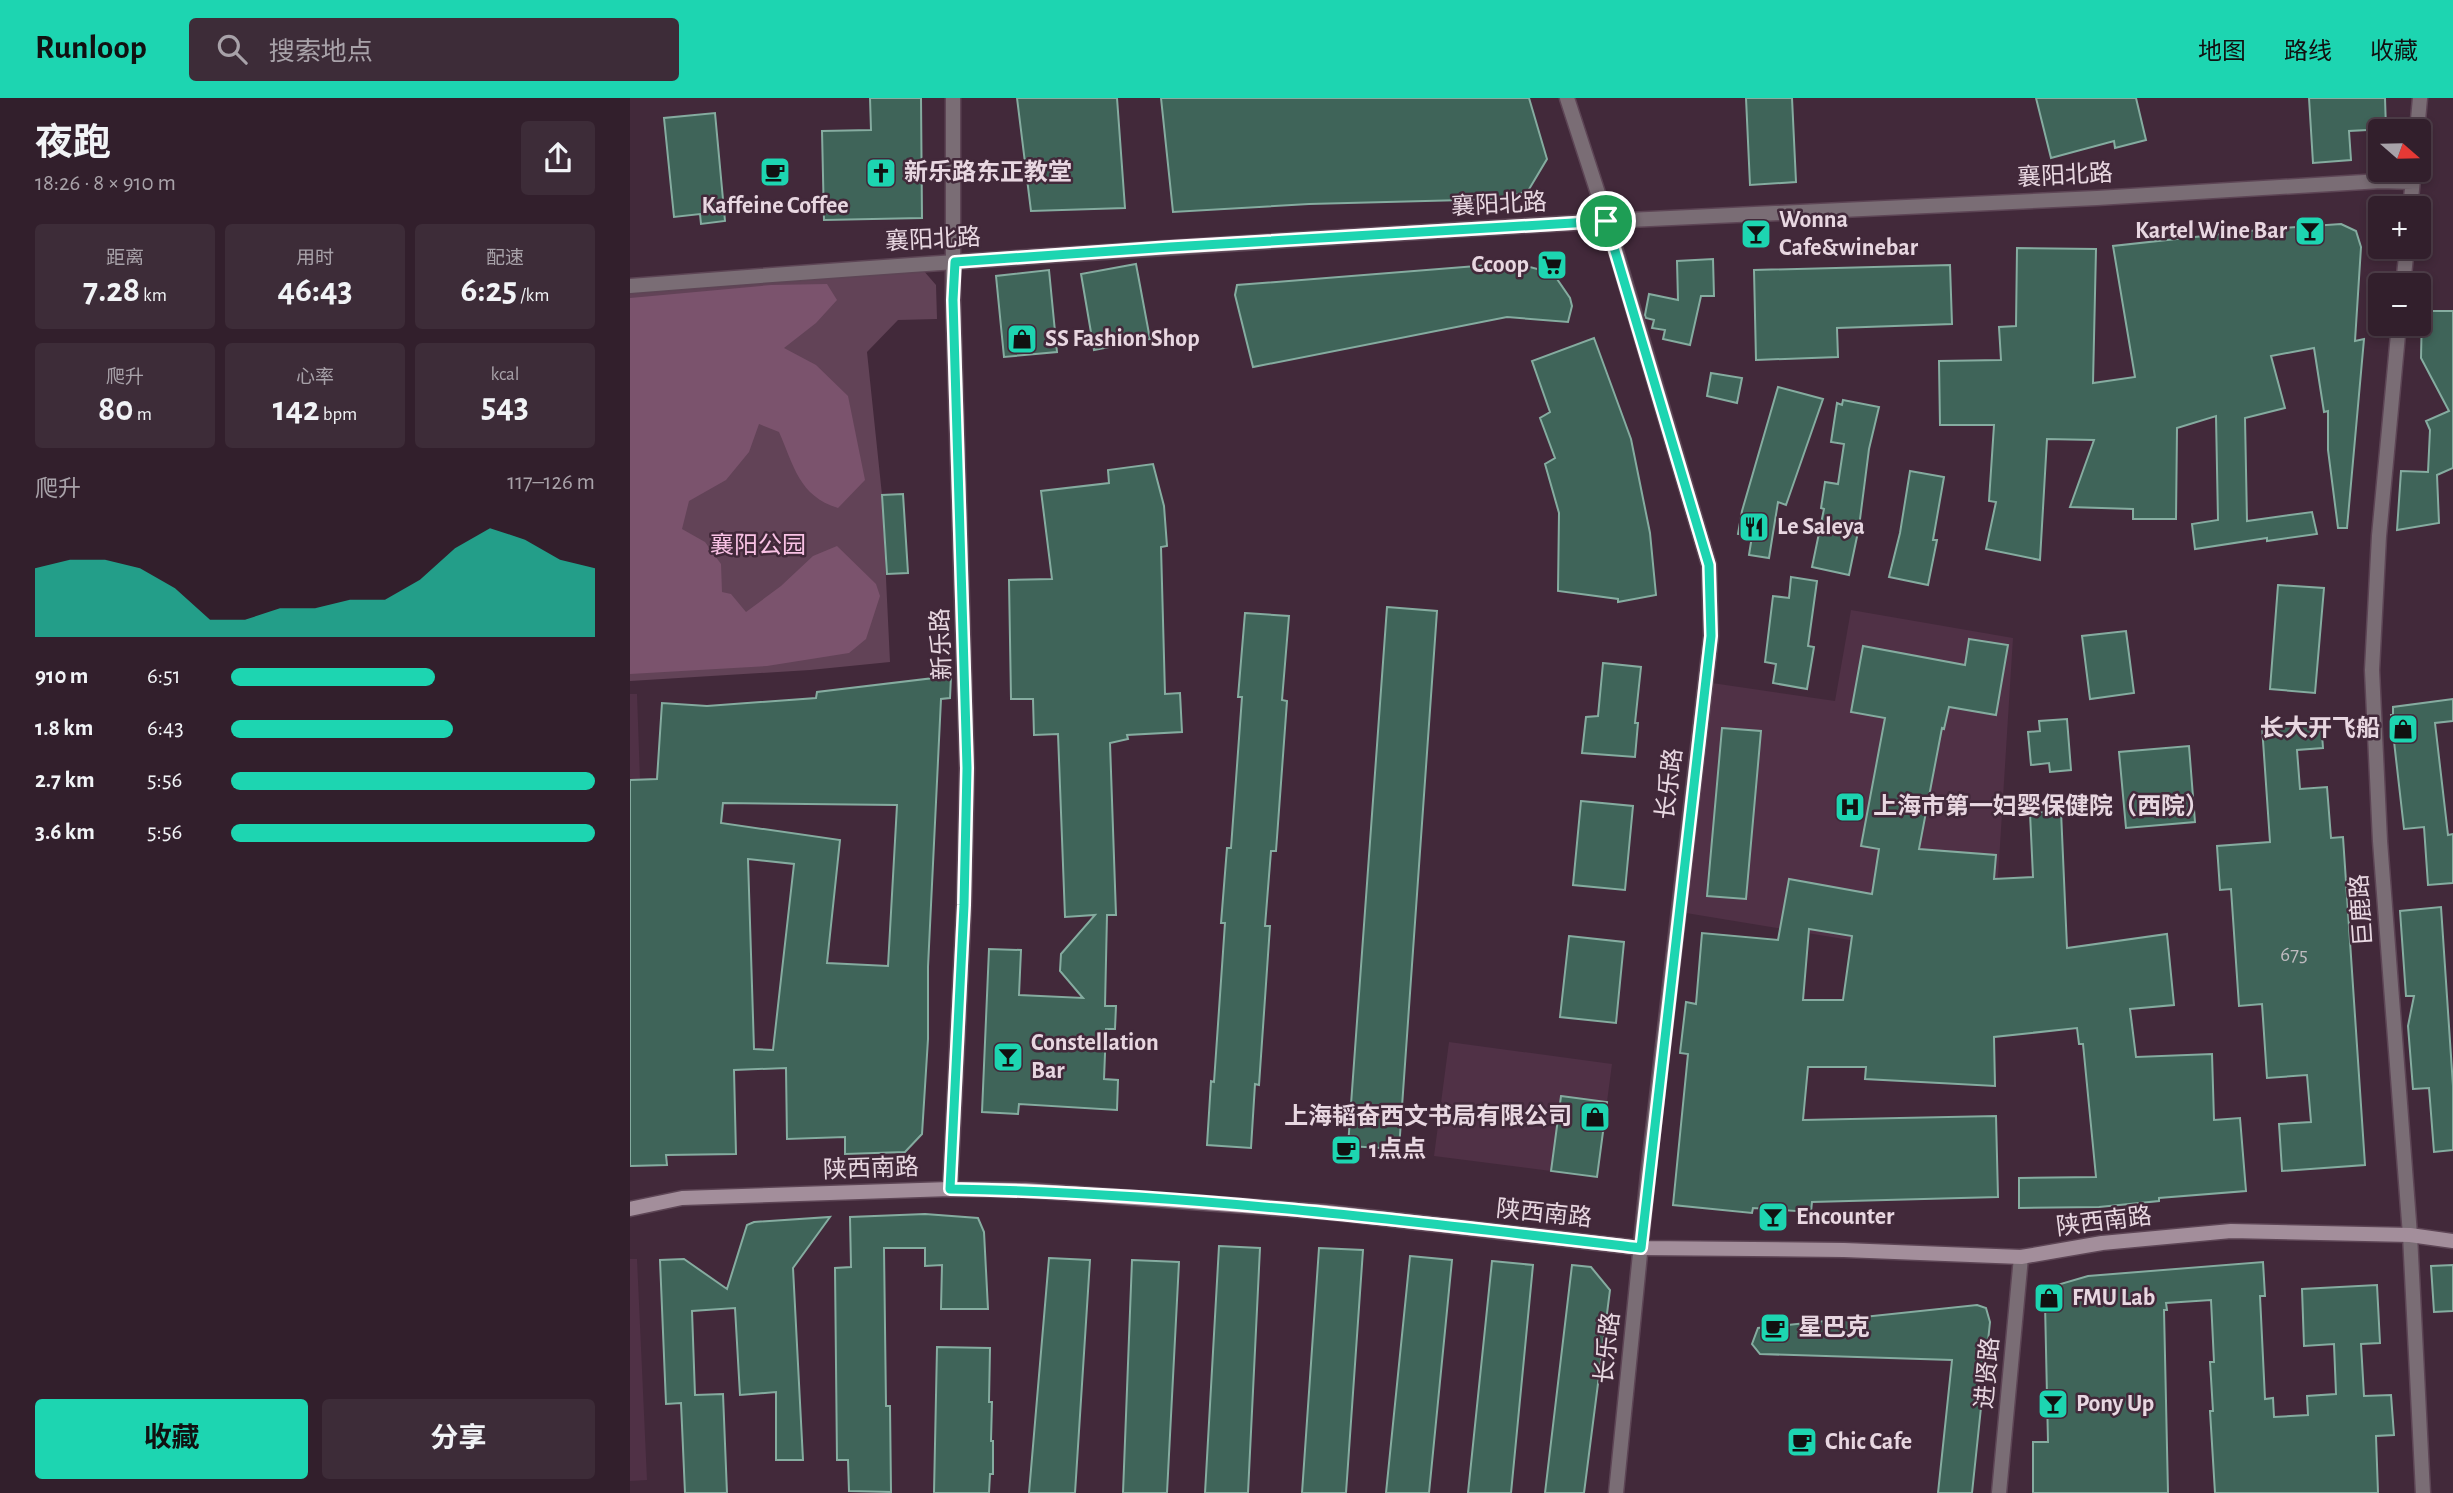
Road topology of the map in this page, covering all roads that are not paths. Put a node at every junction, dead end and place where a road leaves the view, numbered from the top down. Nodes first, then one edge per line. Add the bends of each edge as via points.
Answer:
1 (953, 98) edge
2 (1567, 98) edge
3 (2420, 98) edge
4 (2418, 119) edge
5 (2368, 182) edge
6 (1606, 221) junction
7 (955, 262) junction
8 (630, 286) edge
9 (2398, 336) edge
10 (950, 1189) junction
11 (630, 1209) edge
12 (2410, 1235) junction
13 (2453, 1241) edge
14 (1641, 1248) junction
15 (2021, 1257) junction
16 (1616, 1493) edge
17 (1999, 1493) edge
18 (2423, 1493) edge

1 - 7 street, 新乐路
2 - 6 street, 长乐路
3 - 4 street
5 - 6 street, 襄阳北路
6 - 7 street, 襄阳北路
6 - 14 street, 长乐路 via 1709,565 1711,636
7 - 8 street, 襄阳北路
7 - 10 street, 新乐路 via 967,768
9 - 12 street, 巨鹿路 via 2372,670
10 - 11 main road, 陕西南路 via 682,1198
10 - 14 main road, 陕西南路 via 1025,1190 1326,1212
12 - 13 main road, 陕西南路
12 - 15 main road, 陕西南路 via 2231,1231 2102,1243
12 - 18 street, 巨鹿路
14 - 15 main road, 陕西南路
14 - 16 street, 长乐路
15 - 17 street, 进贤路

